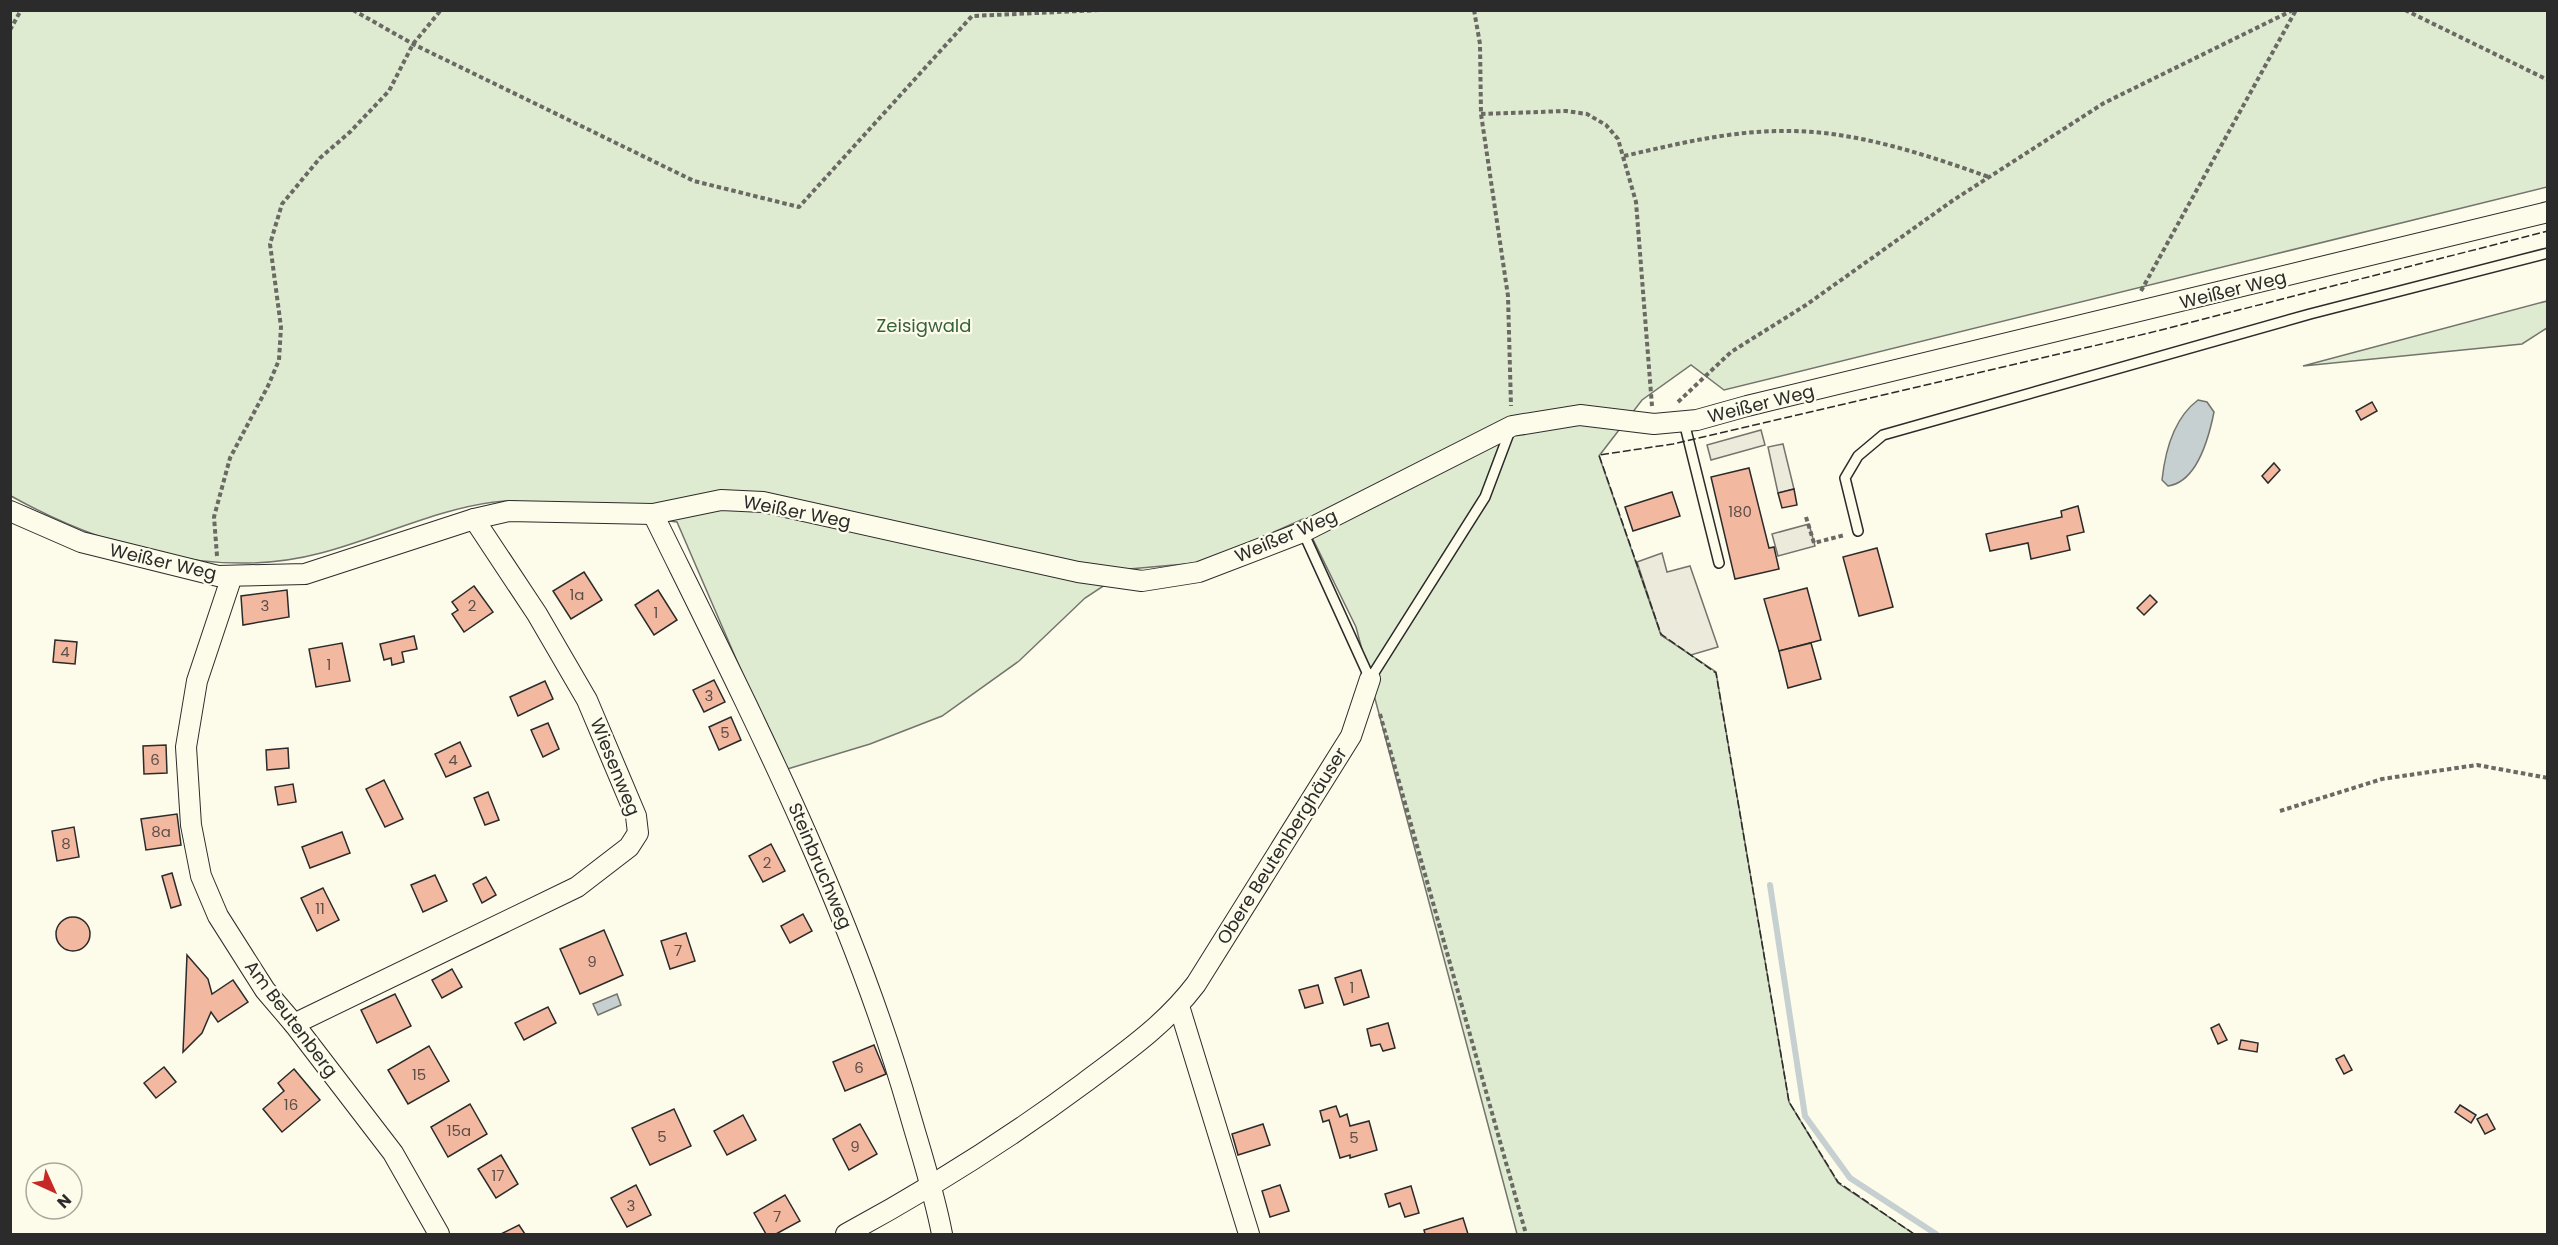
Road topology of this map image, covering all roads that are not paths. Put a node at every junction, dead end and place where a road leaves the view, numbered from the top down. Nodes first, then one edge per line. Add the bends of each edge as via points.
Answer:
1 (2547, 212) edge
2 (2547, 254) edge
3 (1684, 422) junction
4 (1512, 426) junction
5 (10, 512) edge
6 (653, 514) junction
7 (474, 519) junction
8 (1858, 531) dead end
9 (1303, 532) junction
10 (1719, 563) dead end
11 (225, 576) junction
12 (1370, 679) junction
13 (1179, 1006) junction
14 (294, 1024) junction
15 (933, 1187) junction
16 (439, 1234) edge
17 (846, 1234) edge
18 (942, 1234) edge
19 (1249, 1234) edge

1 - 3 street, Weißer Weg
2 - 8 lane via 2310,314 1883,435 1858,456 1845,478
3 - 4 street, Weißer Weg via 1654,424 1580,416
3 - 10 lane
4 - 9 street, Weißer Weg
4 - 12 lane via 1485,497
5 - 11 street, Weißer Weg via 81,542
6 - 7 street, Weißer Weg via 509,511
6 - 9 street, Weißer Weg via 721,500 763,502 1066,570 1142,581 1198,572
6 - 15 street, Steinbruchweg via 785,782 856,950 886,1030
7 - 11 street, Weißer Weg via 305,574
7 - 14 street, Wiesenweg via 588,700 636,816 638,833 629,847 578,887
9 - 12 lane
11 - 14 street, Am Beutenberg via 197,681 186,747 191,825 201,876 218,916 264,990
12 - 13 street, Obere Beutenberghäuser via 1351,736
13 - 15 street, Obere Beutenberghäuser via 1144,1039 1009,1138
13 - 19 street
14 - 16 street, Am Beutenberg via 393,1153
15 - 17 street, Obere Beutenberghäuser
15 - 18 street, Steinbruchweg

